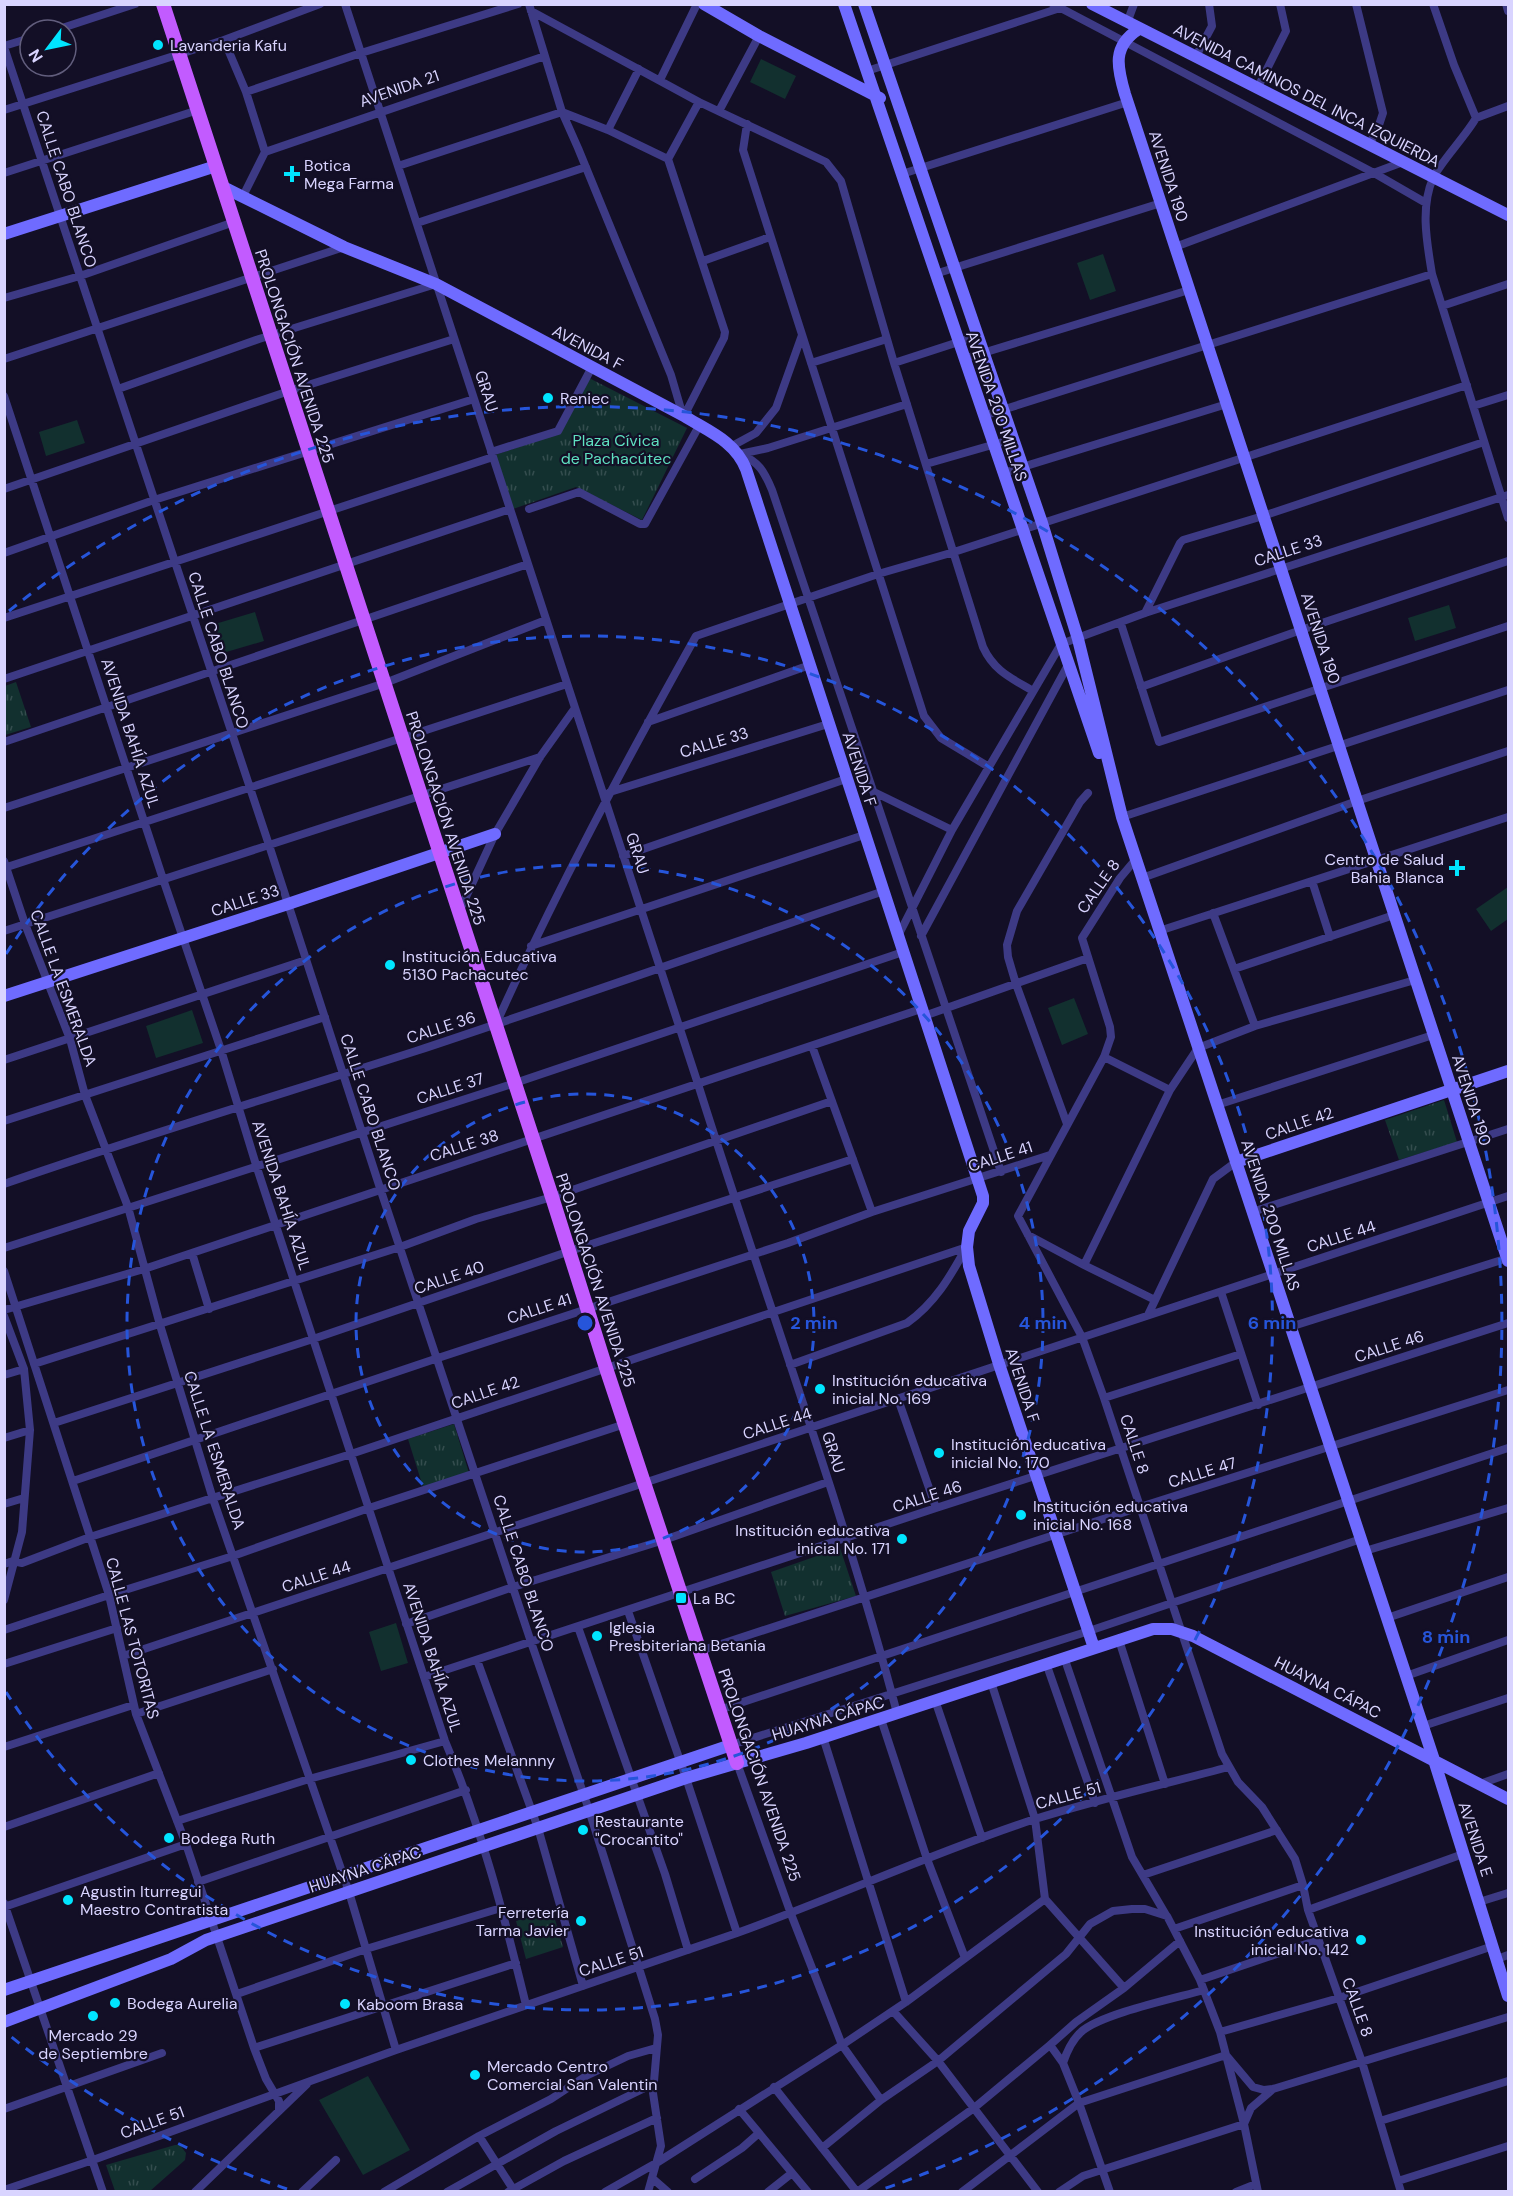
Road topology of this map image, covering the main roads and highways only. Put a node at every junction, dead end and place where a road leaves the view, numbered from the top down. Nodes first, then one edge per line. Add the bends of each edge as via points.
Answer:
1 (164, 4) edge
2 (704, 4) edge
3 (844, 4) edge
4 (864, 4) edge
5 (1092, 4) edge
6 (1139, 29) junction
7 (877, 96) junction
8 (898, 107) junction
9 (216, 166) junction
10 (223, 187) junction
11 (1509, 215) edge
12 (4, 234) edge
13 (1122, 816) junction
14 (495, 834) road end
15 (440, 853) junction
16 (4, 996) edge
17 (1509, 1071) edge
18 (1451, 1090) junction
19 (1236, 1162) junction
20 (1508, 1259) edge
21 (1094, 1648) junction
22 (731, 1745) junction
23 (1434, 1760) junction
24 (737, 1763) junction
25 (1509, 1799) edge
26 (1503, 1957) edge
27 (4, 1990) edge
28 (1509, 1996) edge
29 (4, 2022) edge

1 - 9 main road, PROLONGACIÓN AVENIDA 225
2 - 7 main road
3 - 7 main road, AVENIDA 200 MILLAS
4 - 8 main road, AVENIDA 200 MILLAS
5 - 6 main road, AVENIDA CAMINOS DEL INCA IZQUIERDA
6 - 11 main road, AVENIDA CAMINOS DEL INCA IZQUIERDA
6 - 18 main road, AVENIDA 190 via 1124,42 1119,63 1128,102
7 - 8 main road
7 - 13 main road, AVENIDA 200 MILLAS via 963,359
8 - 13 main road, AVENIDA 200 MILLAS via 1042,523 1078,639
9 - 10 main road, PROLONGACIÓN AVENIDA 225
9 - 12 main road
10 - 15 main road, PROLONGACIÓN AVENIDA 225
10 - 21 main road, AVENIDA F via 344,247 436,284 684,416 736,450 746,469 983,1196 969,1231 969,1266
13 - 19 main road, AVENIDA 200 MILLAS
14 - 15 main road, CALLE 33
15 - 16 main road, CALLE 33
15 - 22 main road, PROLONGACIÓN AVENIDA 225
17 - 18 main road, CALLE 42
18 - 19 main road, CALLE 42
18 - 20 main road, AVENIDA 190
19 - 23 main road, AVENIDA 200 MILLAS
21 - 23 main road, HUAYNA CÁPAC via 1153,1629 1172,1629
21 - 24 main road, HUAYNA CÁPAC
22 - 24 main road, PROLONGACIÓN AVENIDA 225
22 - 27 main road, HUAYNA CÁPAC
23 - 25 main road, HUAYNA CÁPAC
23 - 26 main road, AVENIDA E via 1492,1946
24 - 29 main road, HUAYNA CÁPAC via 216,1937 171,1959
26 - 28 main road, AVENIDA E

